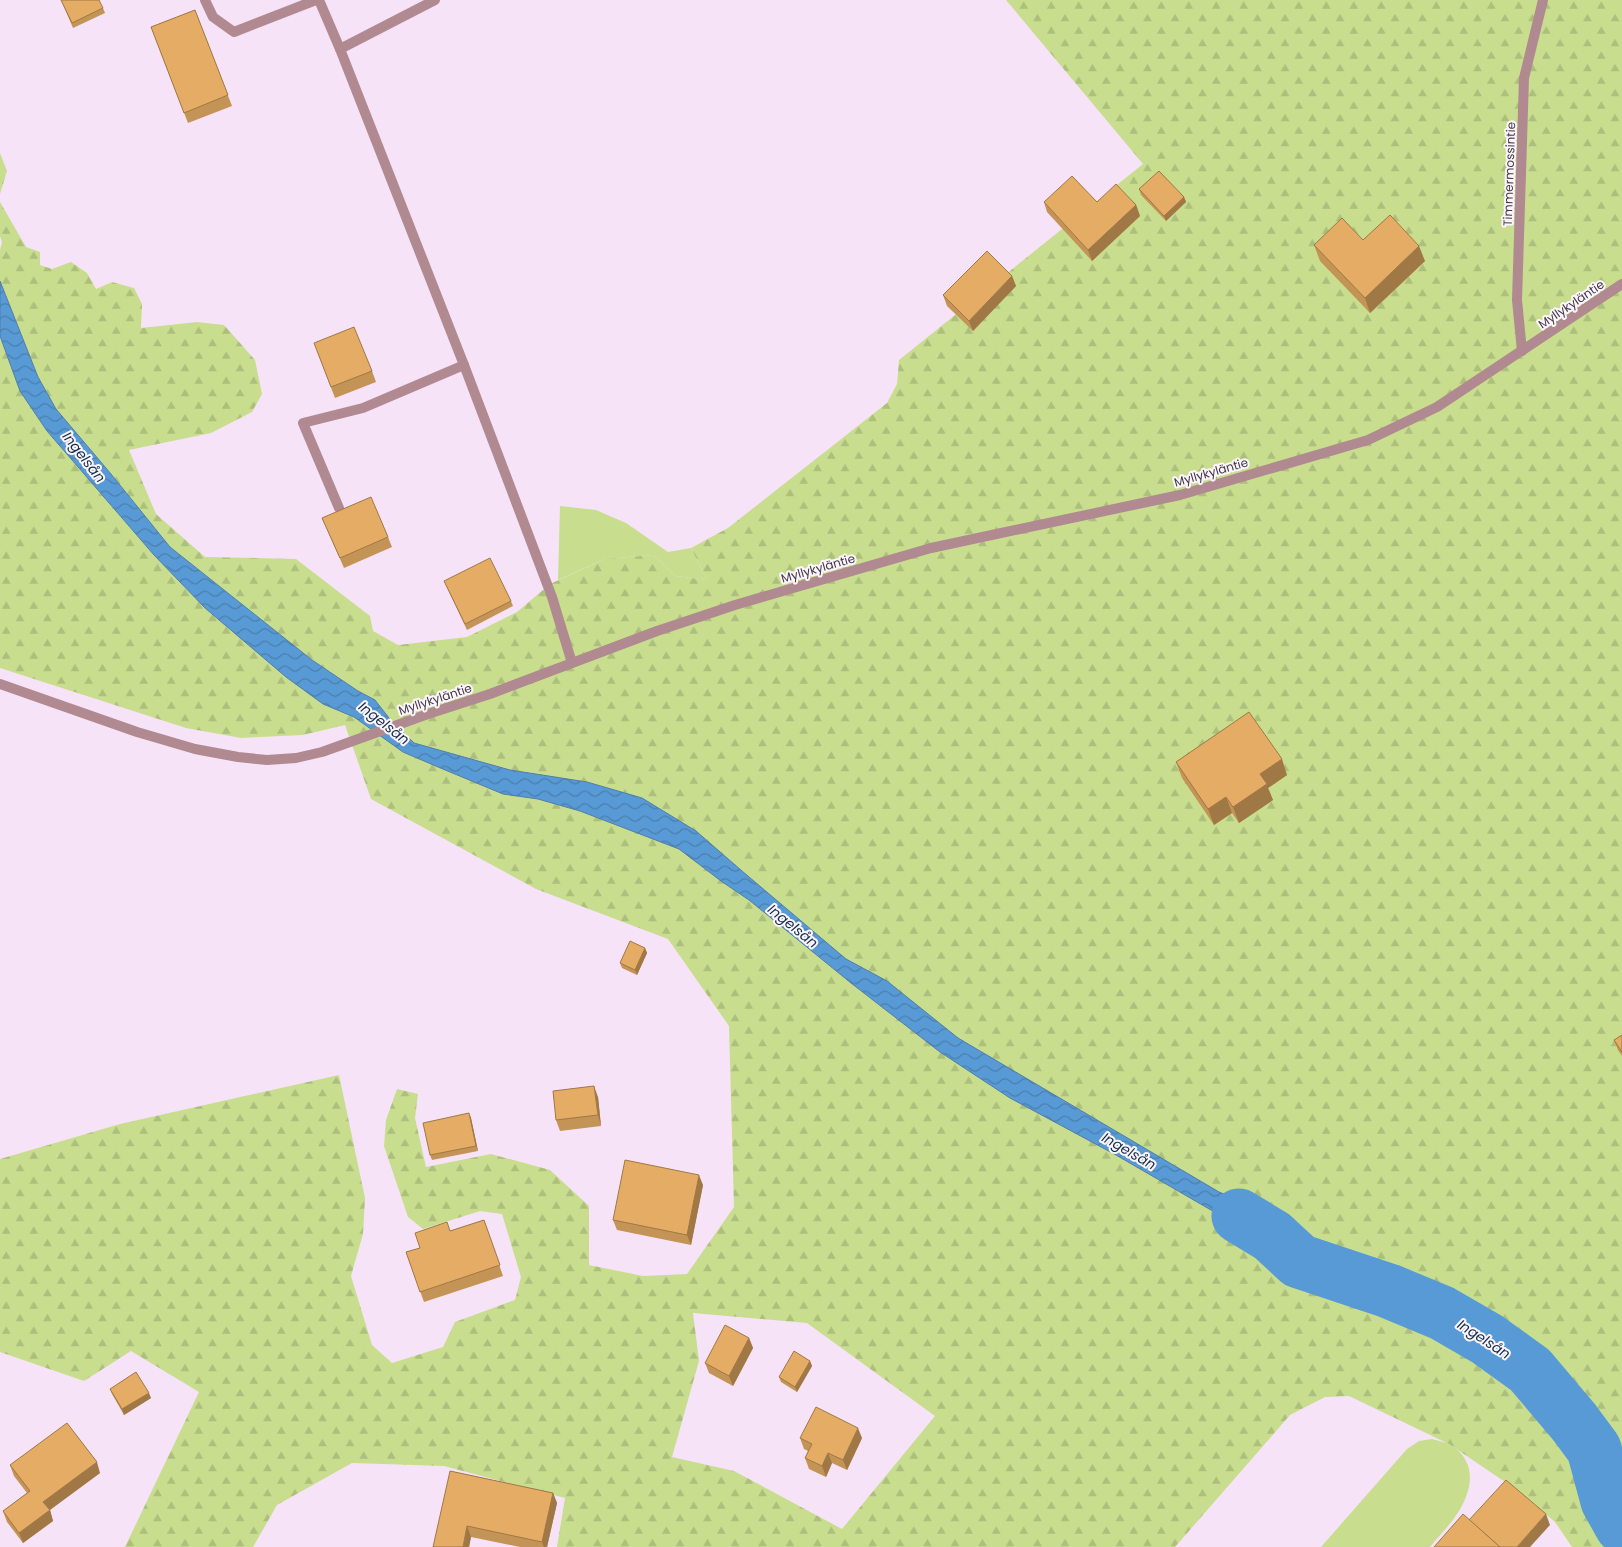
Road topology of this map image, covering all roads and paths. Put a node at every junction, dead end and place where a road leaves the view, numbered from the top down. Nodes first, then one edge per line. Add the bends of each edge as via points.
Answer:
1 (205, 0) edge
2 (318, 0) edge
3 (435, 0) edge
4 (1543, 0) edge
5 (340, 49) junction
6 (1622, 284) edge
7 (1522, 352) junction
8 (464, 364) junction
9 (339, 508) edge
10 (572, 663) junction
11 (0, 684) edge

1 - 2 street via 213,17 234,32
2 - 5 street
3 - 5 street
4 - 7 street, Timmermossintie via 1524,78 1517,300
5 - 8 street
6 - 7 street, Myllykyläntie
7 - 10 street, Myllykyläntie via 1438,407 1368,440 1180,495 931,548 735,605
8 - 9 street via 363,408 303,422
8 - 10 street via 552,597
10 - 11 street, Myllykyläntie via 322,752 266,760 196,749

